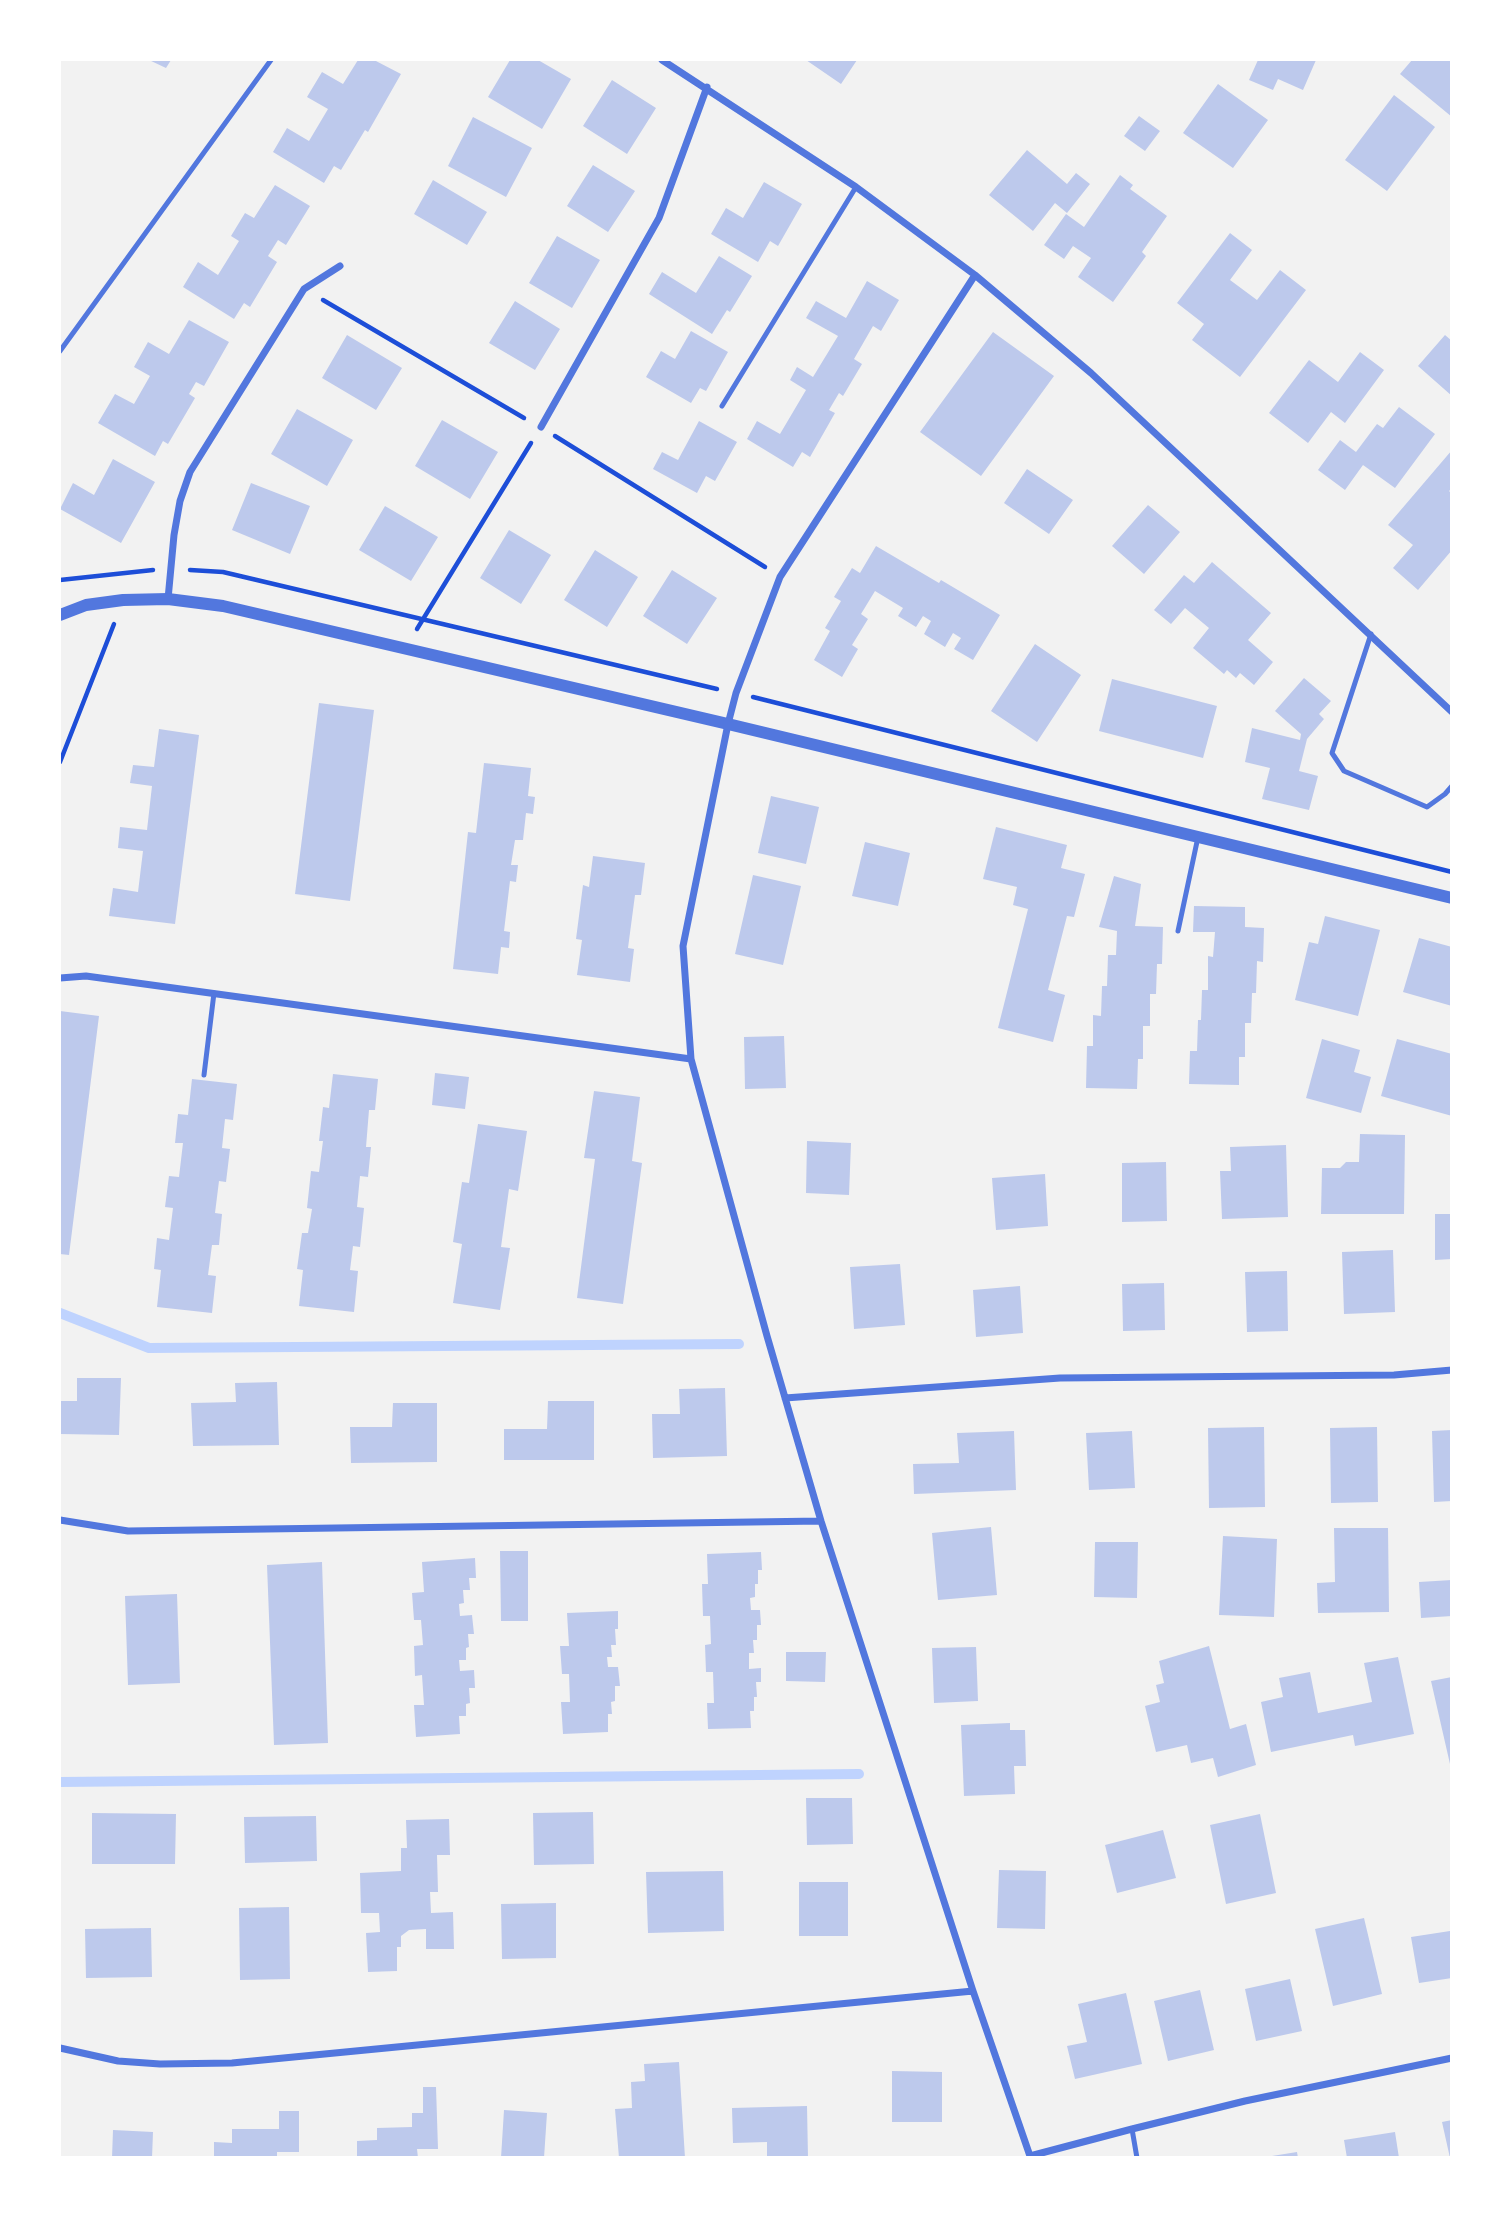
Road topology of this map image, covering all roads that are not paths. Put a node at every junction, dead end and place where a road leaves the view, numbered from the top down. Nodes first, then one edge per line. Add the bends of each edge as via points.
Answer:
1 (271, 60) edge
2 (662, 60) edge
3 (707, 88) junction
4 (856, 187) junction
5 (341, 267) dead end
6 (975, 275) junction
7 (60, 351) edge
8 (722, 406) dead end
9 (541, 427) road end
10 (168, 599) junction
11 (60, 615) edge
12 (1371, 634) junction
13 (1451, 712) edge
14 (728, 724) junction
15 (1451, 786) edge
16 (1198, 837) junction
17 (1451, 898) edge
18 (1178, 931) dead end
19 (60, 978) edge
20 (214, 993) junction
21 (691, 1059) junction
22 (204, 1074) dead end
23 (1451, 1370) edge
24 (785, 1398) junction
25 (60, 1520) edge
26 (821, 1521) junction
27 (973, 1991) junction
28 (60, 2048) edge
29 (1451, 2058) edge
30 (1132, 2129) junction
31 (1030, 2157) edge
32 (1137, 2158) edge

1 - 7 lane
2 - 3 street
3 - 4 street
3 - 9 street via 659,218
4 - 6 street
4 - 8 lane
5 - 10 street via 304,289 190,472 180,502
6 - 12 street via 1091,373
6 - 14 street via 780,576
10 - 11 street via 123,600
10 - 14 street via 223,606
12 - 13 street
12 - 15 lane via 1332,753 1344,771 1427,807
14 - 16 street
14 - 21 street via 683,946
16 - 17 street
16 - 18 lane
19 - 20 street via 86,976
20 - 21 street
20 - 22 lane
21 - 24 street
23 - 24 street via 1394,1375 1060,1378
24 - 26 street
25 - 26 street via 128,1531
26 - 27 street
27 - 28 street via 232,2063 132,2062
27 - 31 street
29 - 30 street
30 - 31 street
30 - 32 lane

